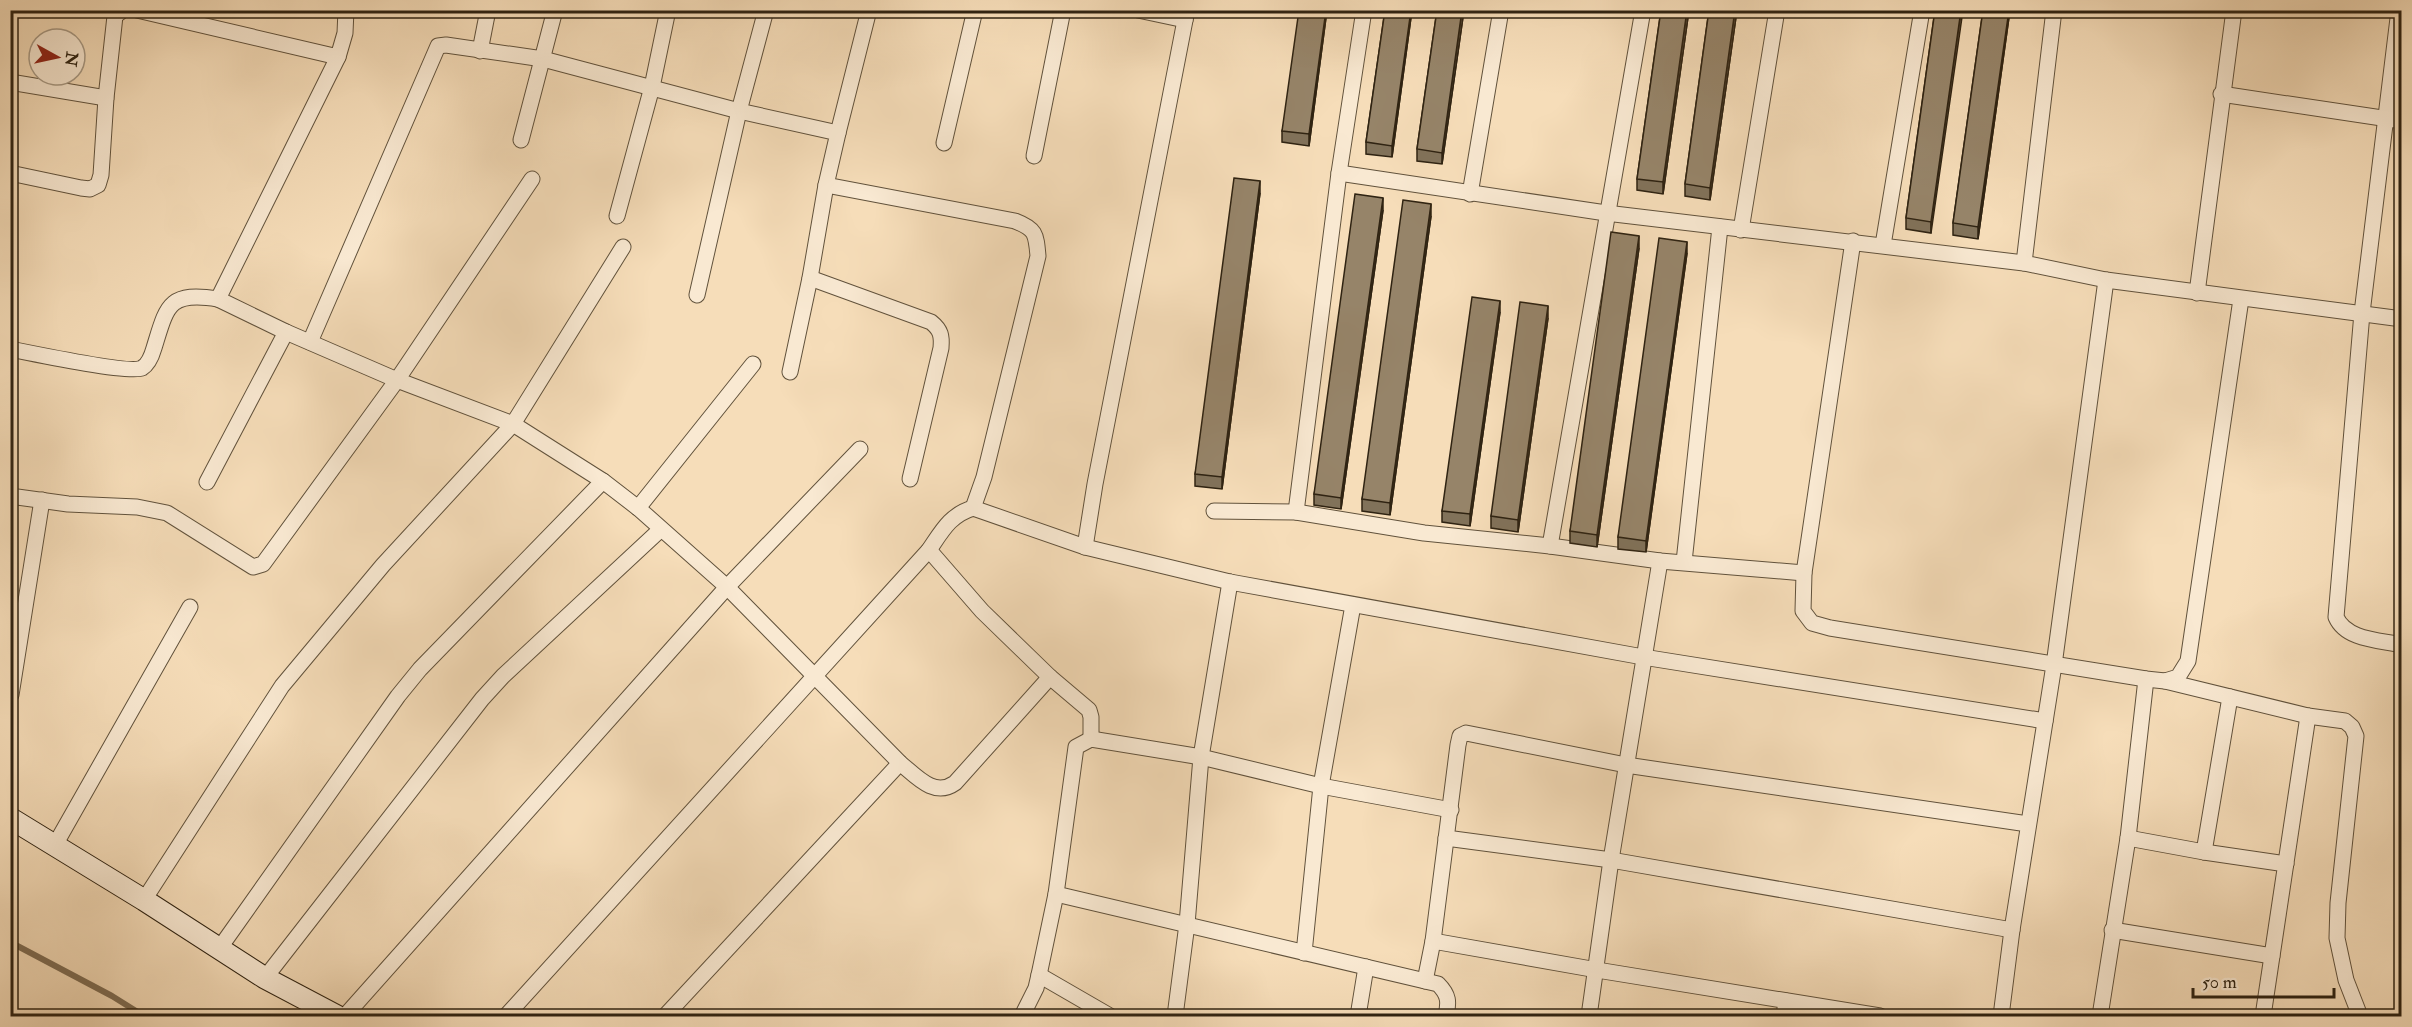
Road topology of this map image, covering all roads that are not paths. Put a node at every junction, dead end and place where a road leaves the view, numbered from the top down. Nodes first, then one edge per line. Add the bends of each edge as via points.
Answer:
1 (123, 10) edge
2 (137, 10) edge
3 (346, 10) edge
4 (488, 10) edge
5 (555, 10) edge
6 (668, 10) edge
7 (766, 10) edge
8 (869, 10) edge
9 (975, 10) edge
10 (1063, 10) edge
11 (1138, 10) edge
12 (1364, 10) edge
13 (1501, 10) edge
14 (1643, 10) edge
15 (1777, 10) edge
16 (1922, 10) edge
17 (2054, 10) edge
18 (2234, 10) edge
19 (2399, 10) edge
20 (1186, 15) edge
21 (480, 51) junction
22 (338, 57) junction
23 (543, 58) junction
24 (10, 82) edge
25 (651, 87) junction
26 (2221, 94) junction
27 (106, 98) junction
28 (739, 111) junction
29 (2385, 119) junction
30 (2402, 121) edge
31 (838, 133) junction
32 (521, 140) dead end
33 (944, 143) dead end
34 (1034, 156) dead end
35 (10, 173) edge
36 (1338, 173) junction
37 (532, 179) dead end
38 (826, 185) junction
39 (1470, 194) junction
40 (1606, 213) junction
41 (617, 216) dead end
42 (1720, 228) junction
43 (1741, 230) junction
44 (1853, 241) junction
45 (1883, 245) junction
46 (623, 246) dead end
47 (2024, 263) junction
48 (810, 278) junction
49 (2106, 280) junction
50 (2197, 292) junction
51 (697, 296) dead end
52 (218, 299) junction
53 (2241, 299) junction
54 (2362, 313) junction
55 (2402, 319) edge
56 (285, 332) junction
57 (310, 342) junction
58 (10, 349) edge
59 (753, 364) dead end
60 (790, 372) dead end
61 (397, 380) junction
62 (513, 424) junction
63 (860, 449) dead end
64 (910, 479) dead end
65 (603, 481) junction
66 (207, 482) dead end
67 (10, 496) edge
68 (42, 500) junction
69 (638, 508) junction
70 (973, 508) junction
71 (1214, 511) dead end
72 (1296, 512) junction
73 (660, 530) junction
74 (1550, 546) junction
75 (1085, 547) junction
76 (929, 550) junction
77 (1660, 561) junction
78 (1684, 562) junction
79 (1804, 573) junction
80 (1230, 582) junction
81 (727, 587) junction
82 (1353, 605) junction
83 (190, 607) dead end
84 (2402, 645) edge
85 (1643, 657) junction
86 (2054, 665) junction
87 (813, 675) junction
88 (1050, 677) junction
89 (2146, 679) junction
90 (2165, 681) junction
91 (11, 695) edge
92 (2230, 697) junction
93 (2308, 716) junction
94 (2045, 720) junction
95 (1091, 739) junction
96 (1201, 757) junction
97 (900, 763) junction
98 (1626, 765) junction
99 (1321, 786) junction
100 (1451, 810) junction
101 (10, 819) edge
102 (2028, 824) junction
103 (1446, 837) junction
104 (2128, 838) junction
105 (55, 845) junction
106 (2204, 852) junction
107 (1611, 860) junction
108 (2286, 864) junction
109 (1056, 894) junction
110 (144, 900) junction
111 (1187, 924) junction
112 (2012, 930) junction
113 (2112, 930) junction
114 (1433, 941) junction
115 (219, 949) junction
116 (1304, 954) junction
117 (2272, 956) junction
118 (1366, 967) junction
119 (1597, 970) junction
120 (1039, 975) junction
121 (265, 978) junction
122 (1425, 981) junction
123 (1786, 1001) junction
124 (1180, 1016) edge
125 (337, 1017) edge
126 (345, 1017) edge
127 (506, 1017) edge
128 (665, 1017) edge
129 (1022, 1017) edge
130 (1110, 1017) edge
131 (1358, 1017) edge
132 (1446, 1017) edge
133 (1589, 1017) edge
134 (1784, 1017) edge
135 (1880, 1017) edge
136 (2001, 1017) edge
137 (2100, 1017) edge
138 (2263, 1017) edge
139 (2360, 1017) edge

1 - 27 street via 115,16
2 - 22 street
3 - 22 street
4 - 21 street
5 - 23 street
6 - 25 street
7 - 28 street
8 - 31 street
9 - 33 street
10 - 34 street
11 - 20 street
12 - 36 street
13 - 39 street
14 - 40 street
15 - 43 street
16 - 45 street
17 - 47 street
18 - 26 street
19 - 29 street
20 - 75 street
21 - 23 street
21 - 57 street via 446,45 438,46 434,52
22 - 52 street
23 - 25 street
23 - 32 street
24 - 27 street
25 - 28 street
25 - 41 street
26 - 29 street
26 - 50 street
27 - 35 street via 98,185 81,188
28 - 31 street
28 - 51 street
29 - 30 street
29 - 54 street
31 - 38 street
36 - 39 street
36 - 72 street
37 - 61 street
38 - 48 street
38 - 70 street via 1031,227 1038,256
39 - 40 street
40 - 42 street
40 - 74 street
42 - 43 street
42 - 78 street
43 - 44 street
44 - 45 street
44 - 79 street
45 - 47 street
46 - 62 street
47 - 49 street
48 - 60 street
48 - 64 street via 939,328 941,348
49 - 50 street
49 - 86 street
50 - 53 street
52 - 56 street
52 - 58 street via 178,299 165,312 153,353 142,368 90,364
53 - 54 street
53 - 90 street via 2188,661 2178,677
54 - 55 street
54 - 84 street via 2336,617 2350,634
56 - 57 street
56 - 66 street
57 - 61 street
59 - 69 street
61 - 62 street
61 - 68 street via 263,564 253,567 241,561 167,513
62 - 65 street
62 - 110 street via 383,566 282,686
63 - 81 street
65 - 69 street
65 - 115 street via 420,669
67 - 68 street
68 - 91 street
69 - 73 street
70 - 75 street
70 - 76 street via 951,518
71 - 72 street
72 - 74 street via 1424,533
73 - 81 street
73 - 121 street via 502,676
74 - 77 street
75 - 80 street
76 - 87 street
76 - 88 street via 982,611
77 - 78 street
77 - 85 street
78 - 79 street
79 - 86 street via 1803,611 1812,623
80 - 82 street
80 - 96 street
81 - 87 street
81 - 126 street
82 - 85 street
82 - 99 street
83 - 105 street
85 - 94 street
85 - 98 street
86 - 89 street
86 - 94 street
87 - 97 street
87 - 127 street
88 - 95 street via 1089,710
88 - 97 street via 948,789 927,785
89 - 90 street
89 - 104 street
90 - 92 street
92 - 93 street
92 - 106 street
93 - 108 street
93 - 139 street via 2345,721 2356,736 2337,938 2346,980
94 - 102 street
95 - 96 street
95 - 109 street via 1076,747
96 - 99 street
96 - 111 street
97 - 128 street
98 - 100 street via 1466,733 1460,736 1458,745
98 - 102 street
98 - 107 street
99 - 100 street
99 - 116 street
100 - 103 street
101 - 105 street
102 - 112 street
103 - 107 street
103 - 114 street
104 - 106 street
104 - 113 street
105 - 110 street
106 - 108 street
107 - 112 street
107 - 119 street
108 - 117 street
109 - 111 street
109 - 120 street
110 - 115 street
111 - 116 street
111 - 124 street
112 - 136 street
113 - 117 street
113 - 137 street
114 - 119 street
114 - 122 street
115 - 121 street
116 - 118 street
117 - 138 street
118 - 122 street
118 - 131 street
119 - 123 street
119 - 133 street
120 - 129 street
120 - 130 street
121 - 125 street
122 - 132 street via 1438,984 1446,992
123 - 134 street
123 - 135 street

